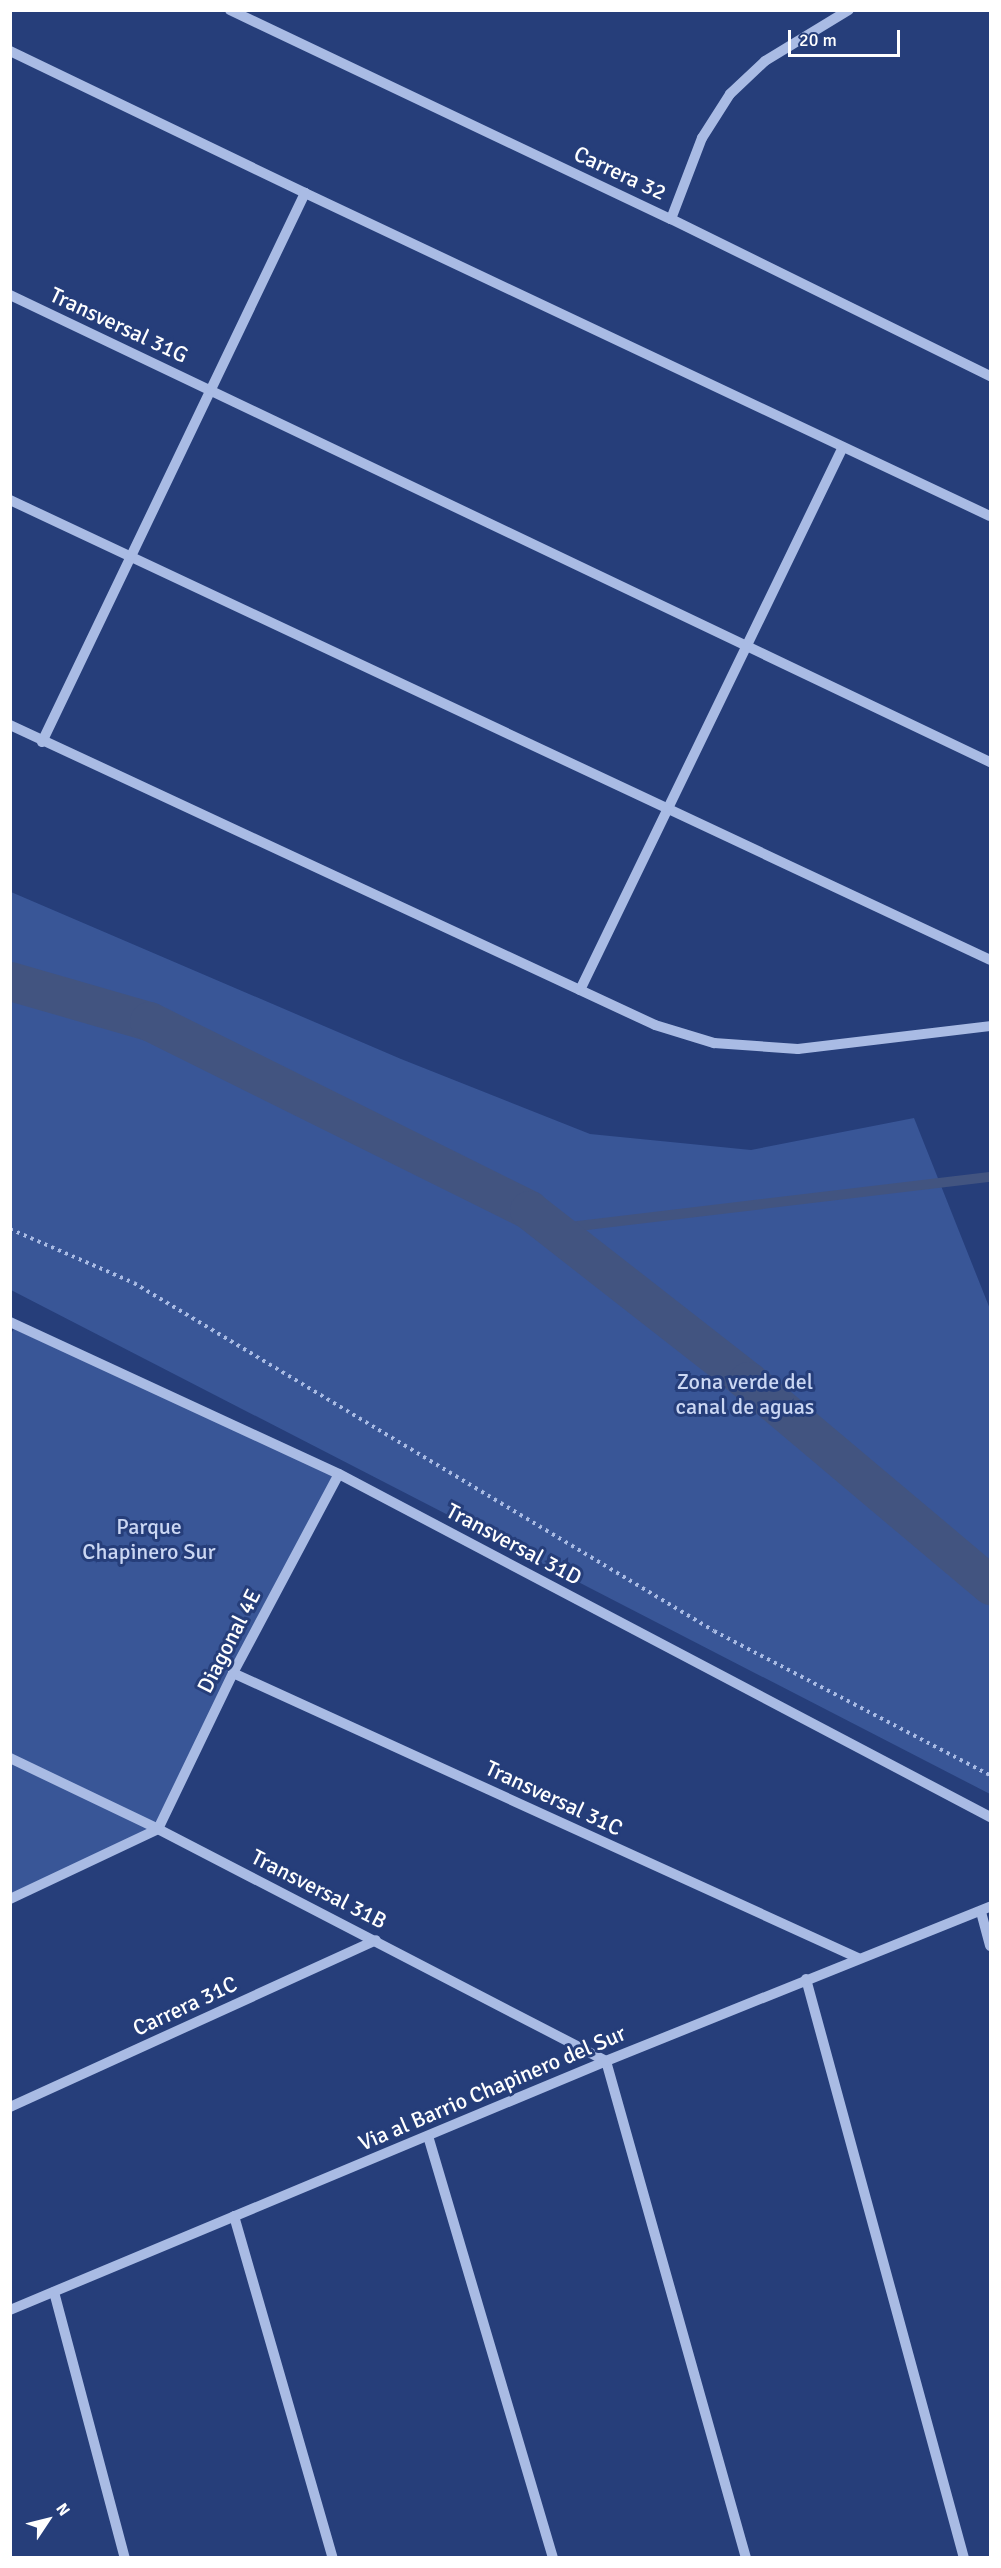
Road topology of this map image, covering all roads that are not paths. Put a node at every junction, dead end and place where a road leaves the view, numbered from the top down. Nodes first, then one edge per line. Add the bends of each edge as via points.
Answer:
1 (230, 10) edge
2 (849, 10) edge
3 (10, 51) edge
4 (305, 193) junction
5 (671, 219) junction
6 (10, 295) edge
7 (990, 376) edge
8 (211, 390) junction
9 (843, 447) junction
10 (10, 500) edge
11 (990, 516) edge
12 (130, 558) junction
13 (747, 646) junction
14 (10, 725) edge
15 (42, 742) junction
16 (990, 762) edge
17 (668, 808) junction
18 (990, 960) edge
19 (580, 990) junction
20 (990, 1026) edge
21 (10, 1322) edge
22 (339, 1474) junction
23 (233, 1673) junction
24 (10, 1758) edge
25 (990, 1817) edge
26 (158, 1828) junction
27 (10, 1899) edge
28 (986, 1909) edge
29 (376, 1940) junction
30 (990, 1946) edge
31 (858, 1958) junction
32 (806, 1979) junction
33 (606, 2061) junction
34 (10, 2108) edge
35 (428, 2136) junction
36 (234, 2216) junction
37 (54, 2292) junction
38 (10, 2310) edge
39 (125, 2558) edge
40 (333, 2558) edge
41 (553, 2558) edge
42 (747, 2558) edge
43 (964, 2558) edge

1 - 5 street, Carrera 32
2 - 5 street via 765,61 730,94 702,138
3 - 4 street
4 - 8 street
4 - 9 street
5 - 7 street, Carrera 32
6 - 8 street, Transversal 31G
8 - 12 street
8 - 13 street, Transversal 31G
9 - 11 street
9 - 13 street
10 - 12 street
12 - 15 street
12 - 17 street
13 - 16 street, Transversal 31G
13 - 17 street
14 - 15 street
15 - 19 street
17 - 18 street
17 - 19 street
19 - 20 street via 655,1025 714,1042 798,1049
21 - 22 street, Transversal 31D
22 - 23 street, Diagonal 4E
22 - 25 street, Transversal 31D
23 - 26 street, Diagonal 4E
23 - 31 street, Transversal 31C
24 - 26 street, Transversal 31B
26 - 27 street
26 - 29 street, Transversal 31B
28 - 30 street
28 - 31 street, Via al Barrio Chapinero del Sur
29 - 33 street, Transversal 31B
29 - 34 street, Carrera 31C
31 - 32 street, Via al Barrio Chapinero del Sur
32 - 33 street, Via al Barrio Chapinero del Sur
32 - 43 street
33 - 35 street, Via al Barrio Chapinero del Sur
33 - 42 street
35 - 36 street, Via al Barrio Chapinero del Sur
35 - 41 street
36 - 37 street, Via al Barrio Chapinero del Sur
36 - 40 street
37 - 38 street, Via al Barrio Chapinero del Sur
37 - 39 street

